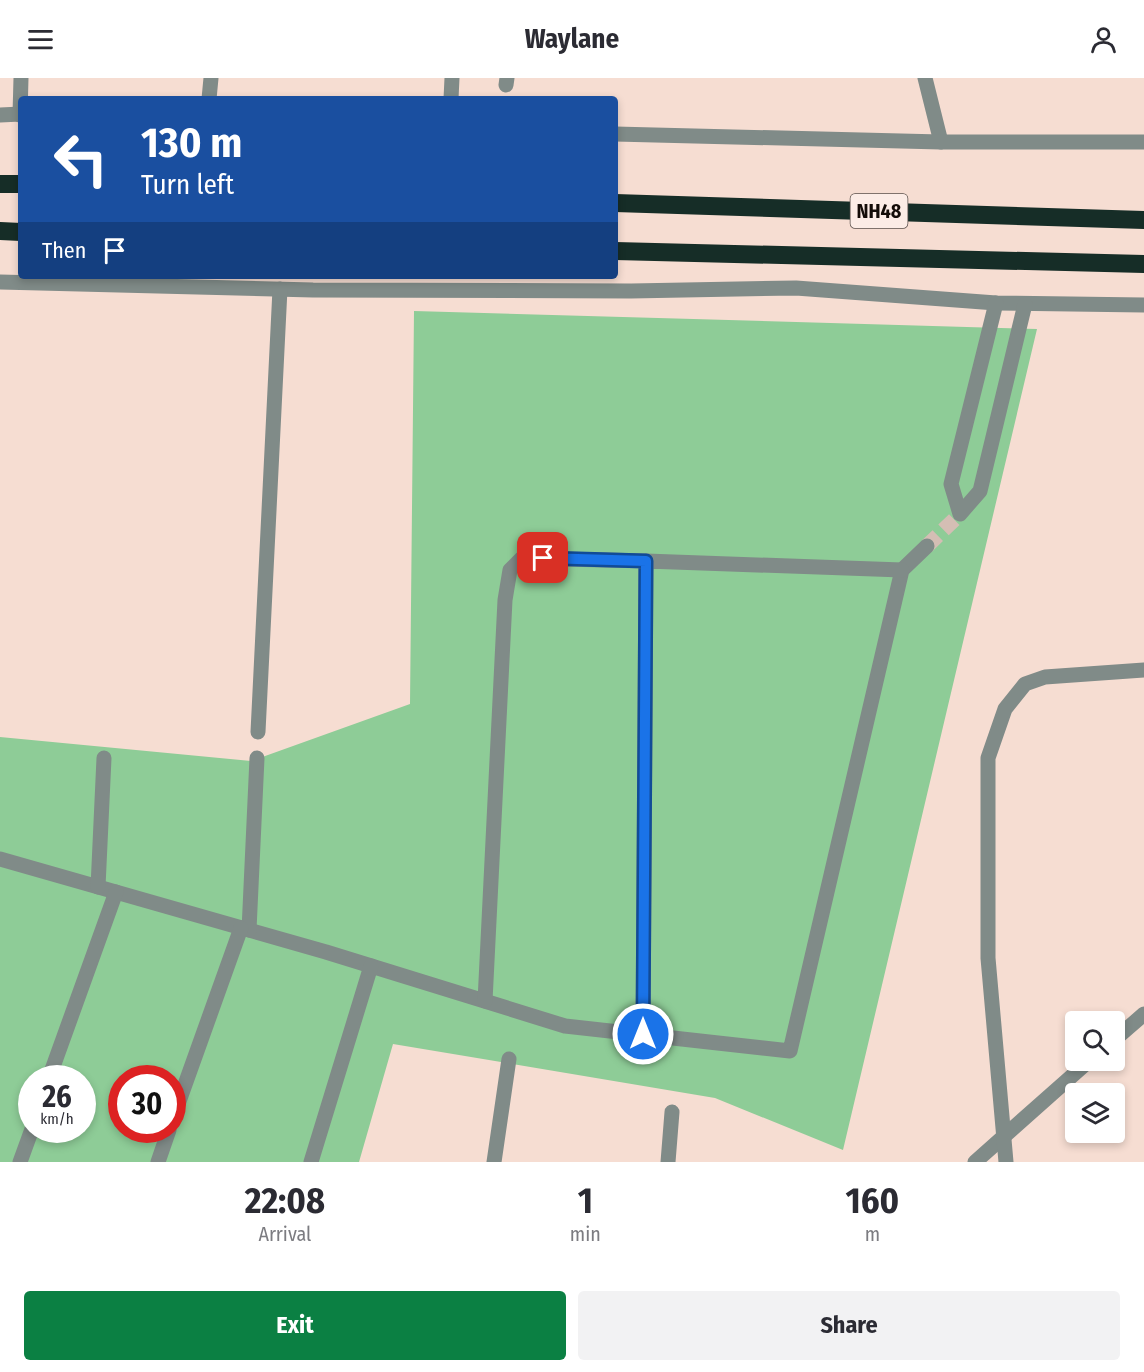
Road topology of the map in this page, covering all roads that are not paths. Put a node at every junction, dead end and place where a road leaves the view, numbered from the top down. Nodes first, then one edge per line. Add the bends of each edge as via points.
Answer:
1 (21, 78) edge
2 (211, 78) edge
3 (452, 78) edge
4 (925, 78) edge
5 (20, 96) edge
6 (209, 96) edge
7 (452, 96) edge
8 (18, 114) edge
9 (0, 115) edge
10 (618, 134) edge
11 (940, 142) junction
12 (1144, 142) edge
13 (0, 184) edge
14 (18, 184) edge
15 (618, 203) edge
16 (1144, 219) edge
17 (0, 231) edge
18 (18, 232) edge
19 (618, 251) edge
20 (1144, 264) edge
21 (0, 282) edge
22 (280, 289) junction
23 (996, 303) junction
24 (1025, 304) junction
25 (1144, 305) edge
26 (927, 546) tunnel mouth
27 (646, 561) junction
28 (902, 570) junction
29 (1144, 670) edge
30 (258, 732) dead end
31 (104, 758) dead end
32 (257, 758) dead end
33 (0, 859) edge
34 (98, 887) junction
35 (116, 892) junction
36 (245, 929) junction
37 (371, 966) junction
38 (485, 1001) junction
39 (1144, 1014) edge
40 (1125, 1030) edge
41 (643, 1034) junction
42 (509, 1059) dead end
43 (54, 1065) edge
44 (1078, 1071) edge
45 (186, 1084) edge
46 (672, 1112) dead end
47 (1003, 1137) junction
48 (27, 1143) edge
49 (165, 1143) edge
50 (20, 1162) edge
51 (158, 1162) edge
52 (310, 1162) edge
53 (494, 1162) edge
54 (668, 1162) edge
55 (975, 1162) edge
56 (1006, 1162) edge

1 - 5 street
2 - 6 street
3 - 7 street
4 - 11 street
8 - 9 street
10 - 11 street
11 - 12 street
13 - 14 highway
15 - 16 highway, NH48
17 - 18 highway
19 - 20 highway, NH48
21 - 22 street
22 - 23 street via 796,288
22 - 30 street
23 - 24 street
23 - 24 street via 951,484 960,514 980,491
24 - 25 street
26 - 28 street
27 - 28 street
27 - 38 street via 522,558 510,570 505,600
27 - 41 street
28 - 41 street via 790,1051
29 - 47 street via 1045,677 1025,684 1005,709 988,758 988,958
31 - 34 street
32 - 36 street
33 - 34 street
34 - 35 street
35 - 36 street
35 - 43 street
36 - 37 street
36 - 45 street
37 - 38 street
37 - 52 street
38 - 41 street via 565,1026
39 - 40 street
42 - 53 street
44 - 47 street
46 - 54 street
47 - 55 street
47 - 56 street
48 - 50 street
49 - 51 street

